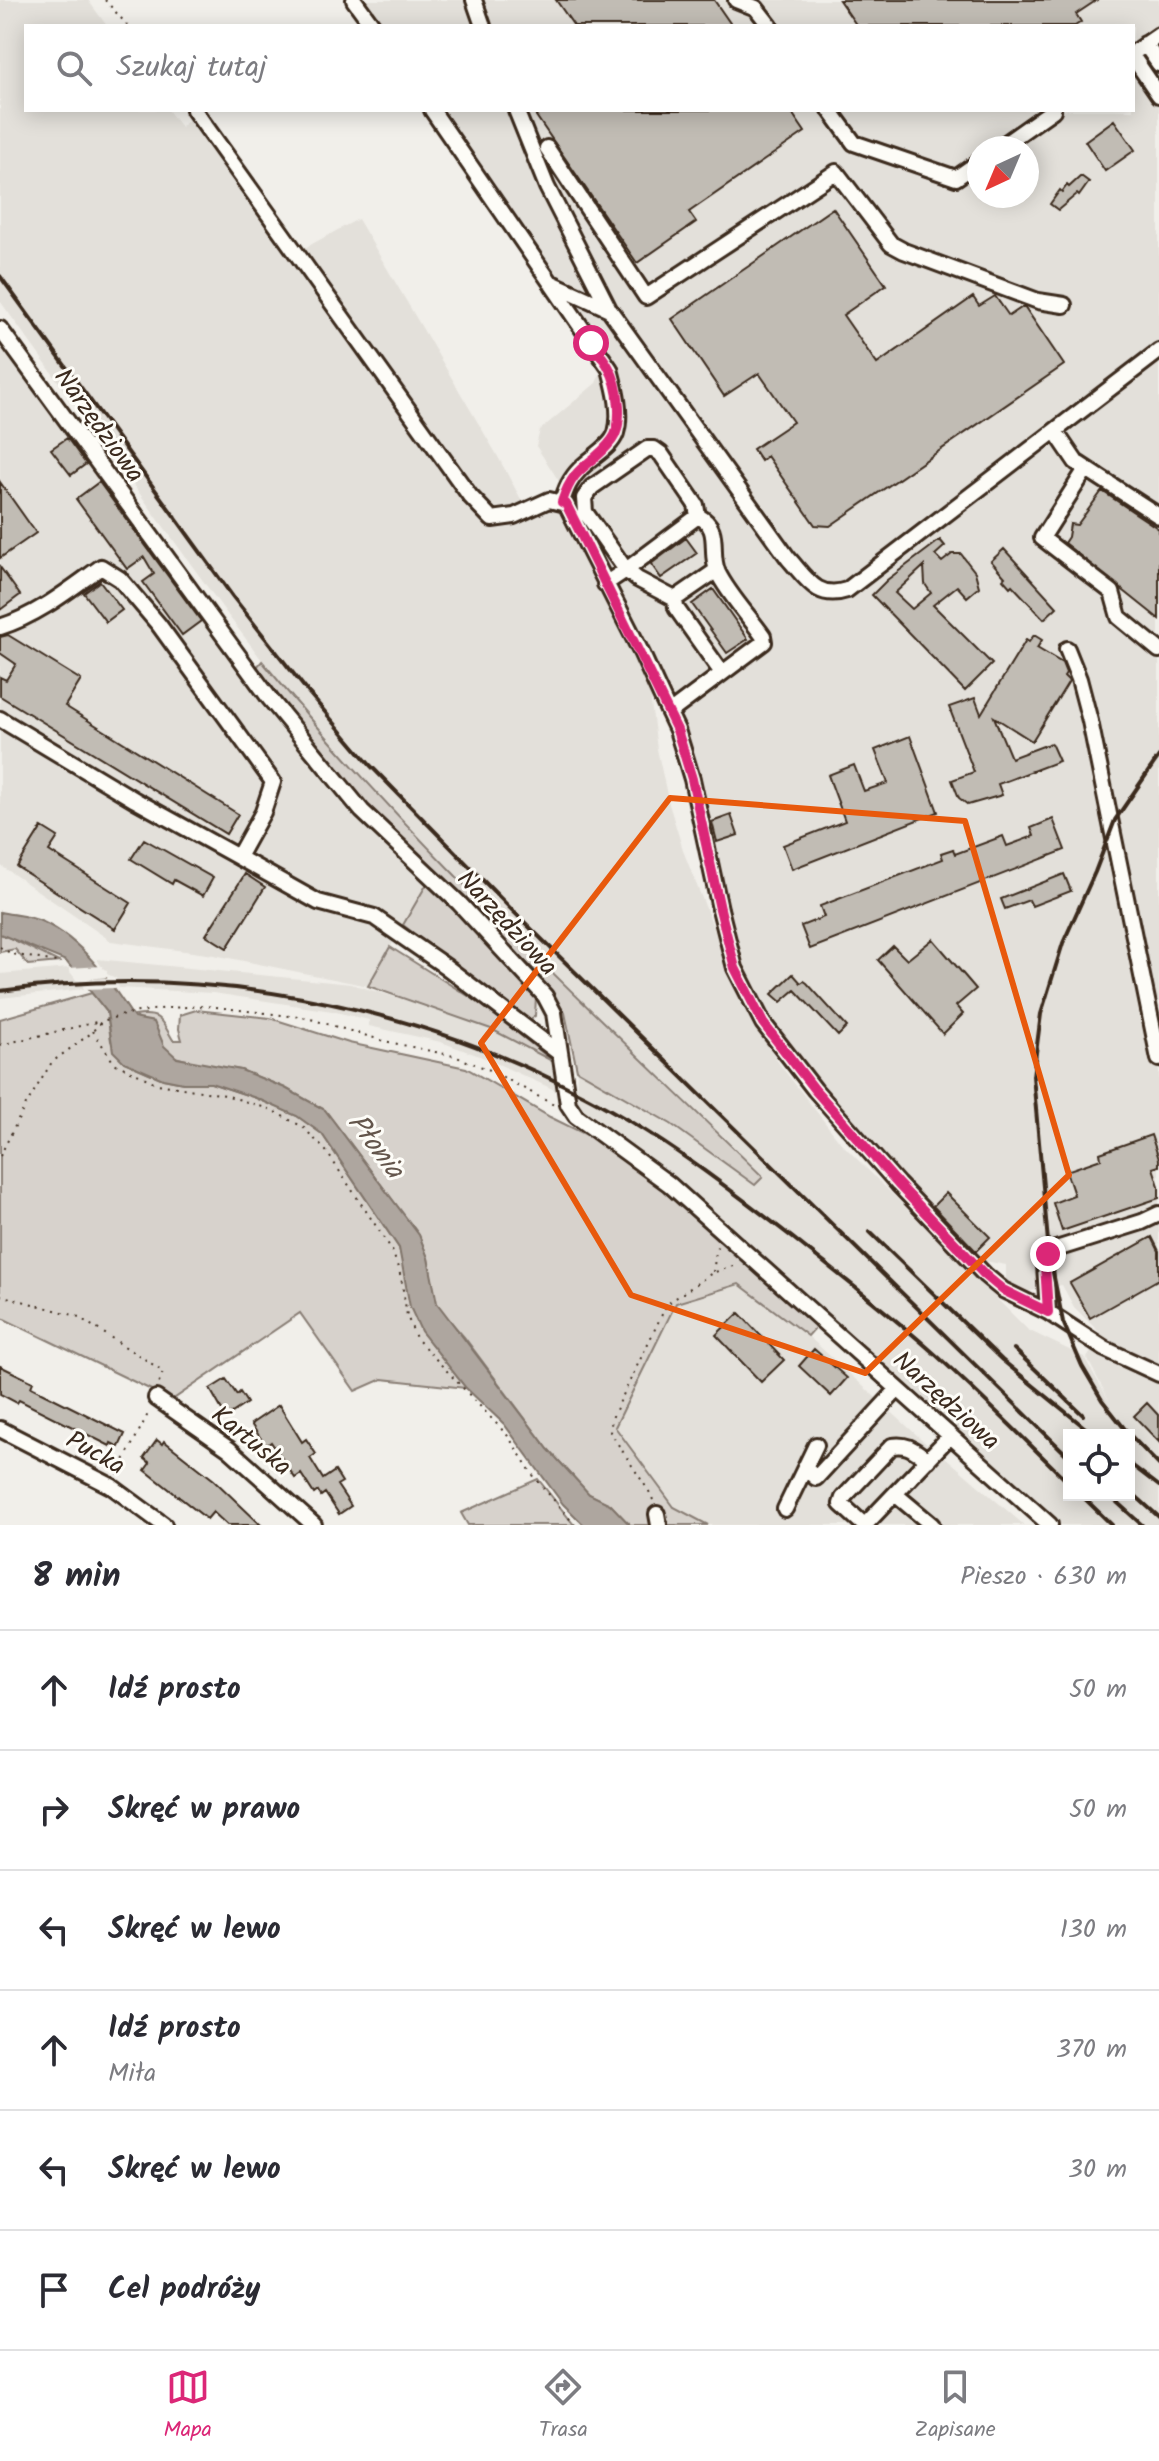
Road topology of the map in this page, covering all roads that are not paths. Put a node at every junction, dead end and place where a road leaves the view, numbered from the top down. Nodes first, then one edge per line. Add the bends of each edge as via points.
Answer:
1 (354, 0) edge
2 (474, 0) edge
3 (736, 0) edge
4 (372, 24) edge
5 (482, 24) edge
6 (768, 24) edge
7 (1159, 35) edge
8 (1137, 52) edge
9 (1159, 64) edge
10 (1159, 95) edge
11 (195, 112) edge
12 (433, 112) edge
13 (517, 112) edge
14 (831, 112) edge
15 (1050, 112) edge
16 (1016, 136) edge
17 (547, 148) dead end
18 (967, 170) edge
19 (550, 281) junction
20 (1064, 305) dead end
21 (609, 309) junction
22 (0, 329) edge
23 (1159, 351) edge
24 (1055, 431) junction
25 (1086, 469) junction
26 (562, 502) junction
27 (698, 516) junction
28 (1159, 516) edge
29 (626, 570) junction
30 (717, 570) junction
31 (605, 584) junction
32 (675, 599) junction
33 (0, 627) edge
34 (1067, 649) dead end
35 (1159, 650) edge
36 (722, 673) junction
37 (669, 713) junction
38 (0, 719) edge
39 (238, 857) junction
40 (559, 1053) junction
41 (1159, 1059) edge
42 (1159, 1214) edge
43 (1048, 1312) junction
44 (1159, 1374) edge
45 (898, 1389) junction
46 (156, 1398) road end
47 (0, 1429) edge
48 (950, 1436) junction
49 (816, 1445) dead end
50 (928, 1460) junction
51 (806, 1469) junction
52 (895, 1494) junction
53 (785, 1509) dead end
54 (164, 1525) edge
55 (314, 1525) edge
56 (865, 1525) edge
57 (932, 1525) edge
58 (1050, 1525) edge

1 - 4 street
2 - 5 street
3 - 6 street via 756,8
7 - 8 street
8 - 9 street
8 - 10 street
11 - 26 street via 470,496 492,519 514,516 549,500
12 - 19 street
13 - 21 street via 547,187
14 - 18 street via 854,143 956,178
15 - 16 street
17 - 20 street via 646,297 836,172 891,244 1038,301
19 - 21 street
19 - 26 street via 610,369 618,411 612,440 568,482
21 - 24 street via 788,558 816,589 833,595 847,590
22 - 40 street, Narzędziowa via 314,756 540,990 554,1013
23 - 24 street
24 - 25 street
25 - 28 street
25 - 35 street via 1042,538 1112,592 1119,617
26 - 31 street
27 - 29 street
27 - 29 street via 696,505 654,449 592,487 584,498 585,512
27 - 30 street via 714,532
29 - 31 street
29 - 32 street
30 - 32 street
30 - 36 street via 764,642
31 - 37 street
32 - 36 street
33 - 39 street via 39,609 101,567 120,579 273,782
34 - 41 street via 1090,721
36 - 37 street
37 - 43 street via 692,779 735,968 763,1023 815,1090 985,1275
38 - 39 street
39 - 40 street via 318,902 374,917
40 - 45 street, Narzędziowa via 571,1110 588,1127 654,1171
42 - 43 street via 1053,1250 1046,1258
43 - 44 street via 1105,1349
45 - 48 street, Narzędziowa
45 - 51 street via 816,1478
46 - 55 street, Kartuska via 229,1449
47 - 54 street, Pucka via 111,1486
48 - 50 street
48 - 58 street, Narzędziowa
49 - 51 street
50 - 52 street
50 - 56 street via 911,1447 892,1446 843,1498 841,1504
51 - 53 street
52 - 56 street
52 - 57 street

